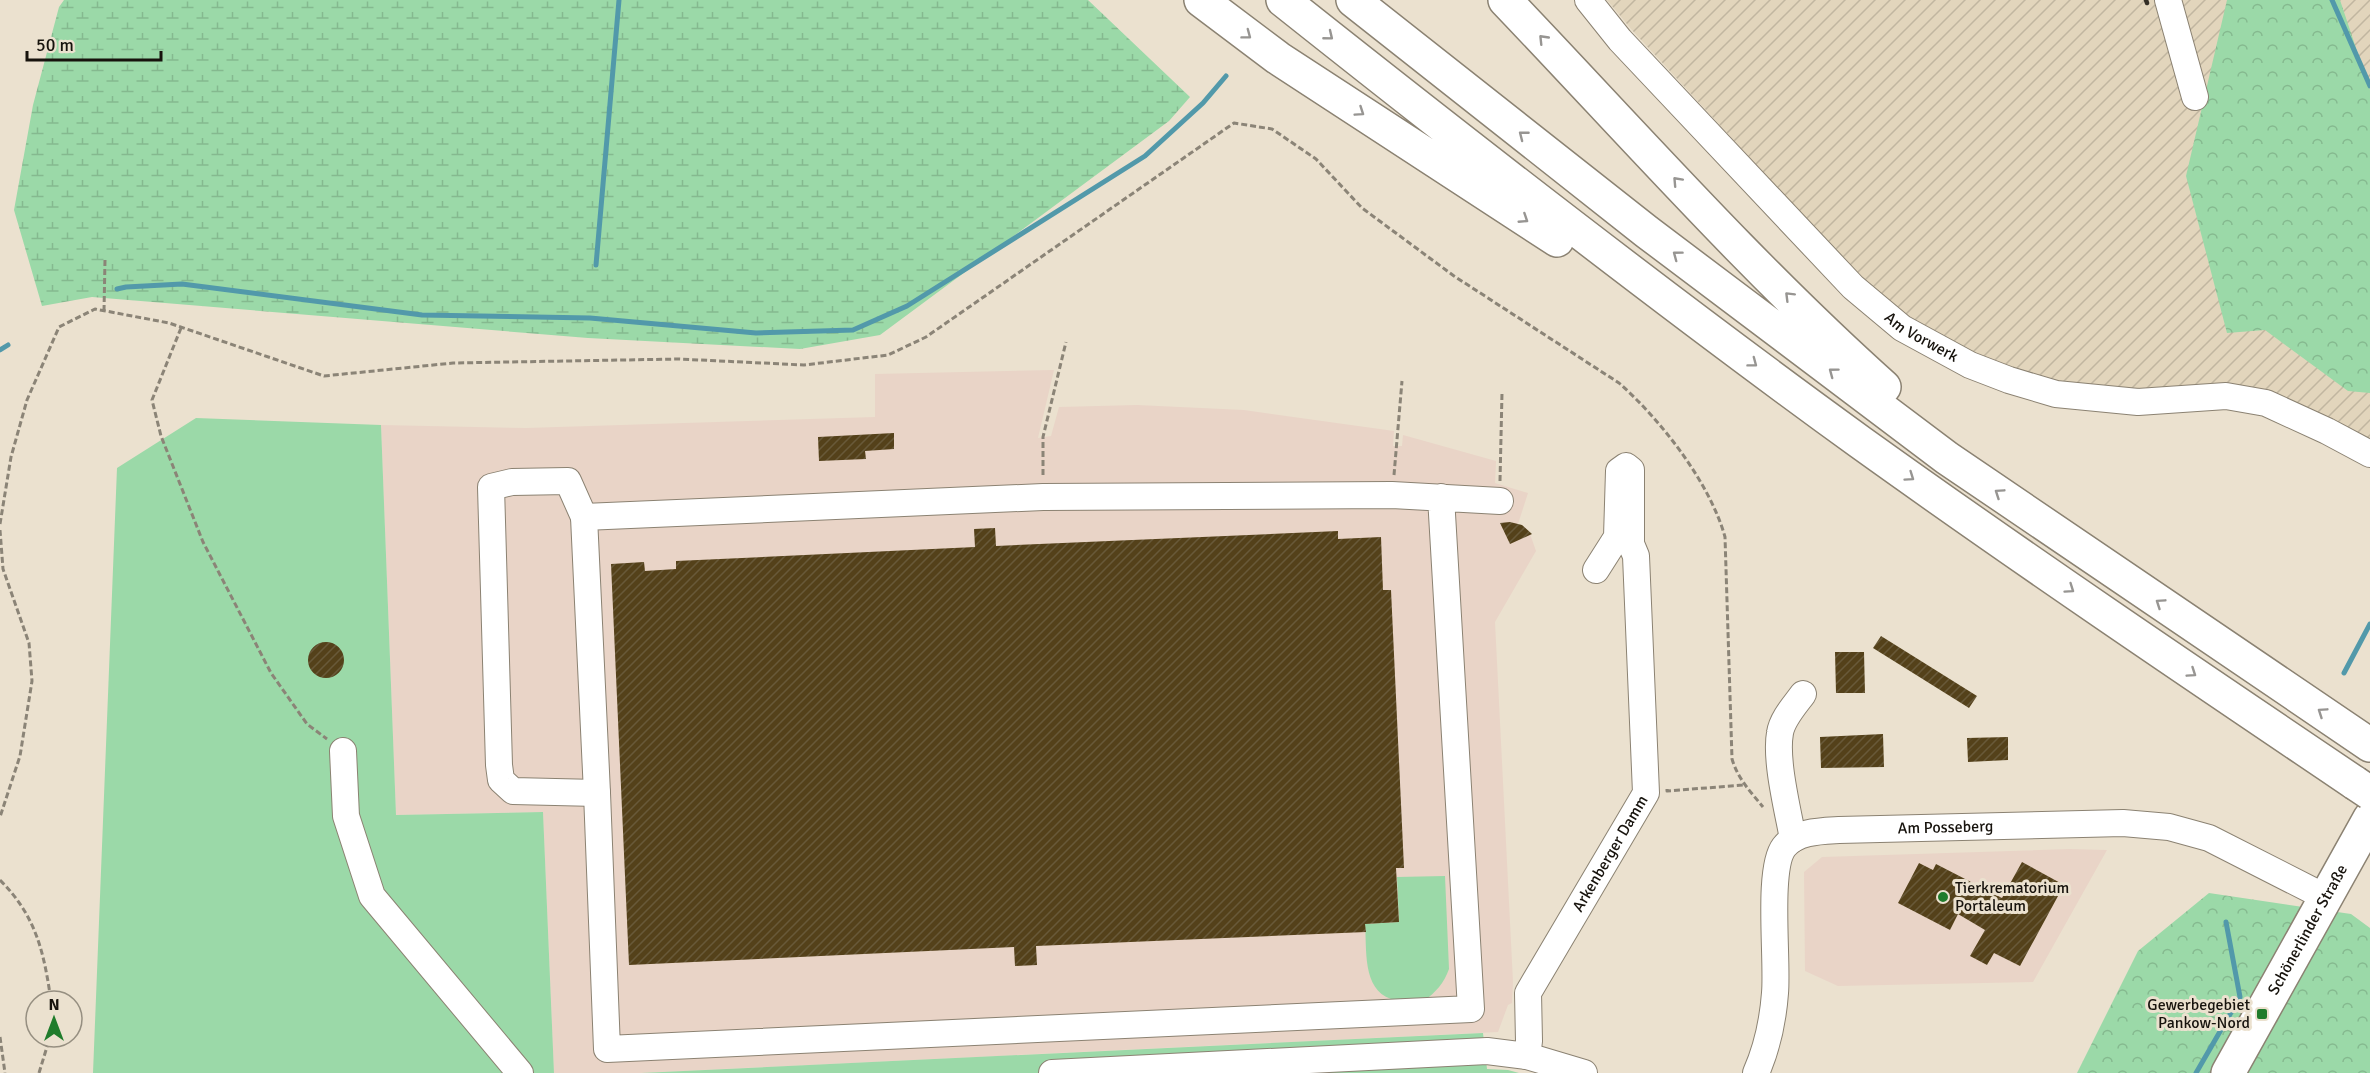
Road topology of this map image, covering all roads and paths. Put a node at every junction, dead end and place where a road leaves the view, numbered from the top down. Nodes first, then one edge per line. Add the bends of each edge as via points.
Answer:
1 (1201, 0) edge
2 (1283, 0) edge
3 (1353, 0) edge
4 (1506, 0) edge
5 (1588, 0) edge
6 (2168, 0) edge
7 (2196, 97) dead end
8 (105, 260) dead end
9 (104, 311) junction
10 (182, 327) junction
11 (1706, 328) junction
12 (1066, 342) dead end
13 (1402, 381) dead end
14 (1502, 393) dead end
15 (2370, 454) edge
16 (1947, 458) junction
17 (1392, 495) junction
18 (1043, 497) junction
19 (1441, 497) junction
20 (1500, 501) joint
21 (584, 518) junction
22 (0, 524) edge
23 (0, 530) edge
24 (1596, 570) dead end
25 (1803, 694) dead end
26 (2370, 745) edge
27 (343, 751) joint
28 (1666, 779) dead end
29 (1744, 785) junction
30 (2362, 788) edge
31 (597, 793) junction
32 (1765, 808) dead end
33 (0, 817) edge
34 (2370, 818) edge
35 (1793, 839) junction
36 (0, 880) edge
37 (2325, 897) junction
38 (49, 989) edge
39 (0, 1037) edge
40 (46, 1049) edge
41 (1527, 1056) junction
42 (5, 1073) edge
43 (39, 1073) edge
44 (520, 1073) edge
45 (1052, 1073) edge
46 (1584, 1073) edge
47 (1756, 1073) edge
48 (2228, 1073) edge

1 -> 11 main road via 1278,58 1393,135 1593,263
2 -> 11 main road via 1479,156
16 -> 3 main road via 1647,232
16 -> 4 main road via 1909,409 1717,224
5 - 15 street, Am Vorwerk via 1620,40 1846,279 1902,328 1970,366 2056,394 2138,402 2226,396 2266,403
6 - 7 street
8 - 9 path
9 - 10 path
9 - 22 path via 95,309 59,327 27,400 11,457
10 - 27 path via 152,400 161,436 203,542 271,673 307,723
10 - 29 path via 324,376 453,363 680,359 804,365 888,355 926,337 1234,123 1272,129 1316,159 1362,208 1454,276 1619,383 1682,454 1713,506 1725,537 1732,759
11 -> 30 main road via 1880,456
12 - 18 path via 1043,437
13 - 17 path
14 - 20 path
26 -> 16 main road
17 - 18 street
17 - 19 street
18 - 21 street
19 - 20 street
19 - 31 street via 1471,1009 607,1049
21 - 31 street
21 - 31 street via 568,481 498,483 491,487 501,780 513,791
23 - 33 path via 3,569 29,643 32,681 20,756
24 - 41 street, Arkenberger Damm via 1624,541 1636,556 1646,793 1526,986
25 - 35 street via 1780,733 1780,759
27 - 44 street via 346,816 372,896
28 - 29 path via 1667,791
29 - 32 path
34 - 37 main road, Schönerlinder Straße
35 - 37 street, Am Posseberg via 1839,830 2123,823 2169,826 2209,837
35 - 47 street via 1779,855 1775,993 1770,1029
36 - 38 path via 34,925
37 - 48 main road, Schönerlinder Straße
39 - 42 path
40 - 43 path
41 - 45 street via 1487,1051
41 - 46 street

